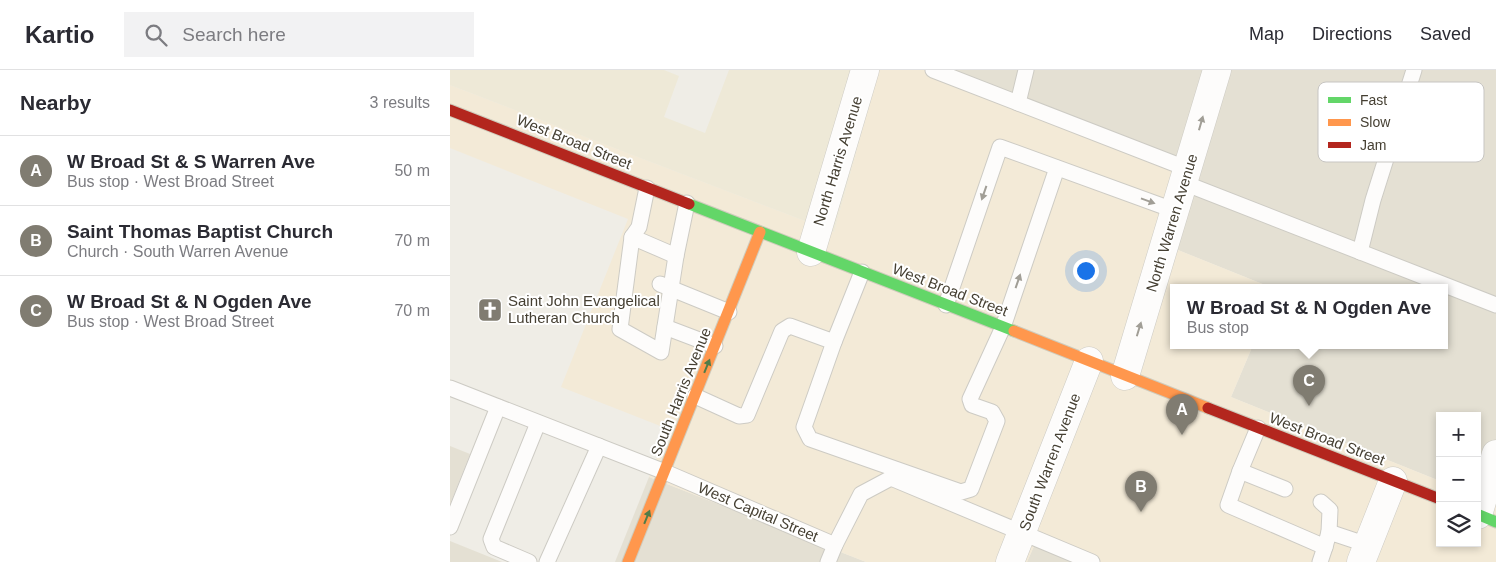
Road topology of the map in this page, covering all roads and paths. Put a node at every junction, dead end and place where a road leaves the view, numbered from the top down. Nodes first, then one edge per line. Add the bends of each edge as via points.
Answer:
1 (865, 70) edge
2 (933, 70) edge
3 (1026, 70) edge
4 (1217, 70) edge
5 (1414, 70) edge
6 (1410, 82) edge
7 (1018, 103) junction
8 (450, 110) edge
9 (1385, 162) edge
10 (1057, 168) junction
11 (1186, 176) junction
12 (647, 188) junction
13 (687, 203) junction
14 (1176, 211) junction
15 (760, 232) junction
16 (632, 237) junction
17 (811, 252) junction
18 (1360, 252) junction
19 (676, 256) junction
20 (862, 272) junction
21 (1442, 284) edge
22 (666, 286) junction
23 (1448, 286) edge
24 (946, 305) junction
25 (1496, 305) edge
26 (729, 312) junction
27 (663, 318) junction
28 (1003, 327) junction
29 (834, 342) junction
30 (715, 346) junction
31 (1089, 361) junction
32 (1125, 376) junction
33 (450, 388) edge
34 (695, 396) junction
35 (498, 407) junction
36 (538, 423) junction
37 (1258, 428) junction
38 (599, 446) junction
39 (1496, 454) edge
40 (1240, 471) junction
41 (665, 472) junction
42 (1393, 481) junction
43 (1285, 489) dead end
44 (1436, 497) edge
45 (1321, 502) dead end
46 (1484, 517) edge
47 (450, 526) edge
48 (1329, 532) junction
49 (1021, 534) junction
50 (835, 546) junction
51 (1325, 547) junction
52 (1364, 553) edge
53 (529, 562) edge
54 (547, 562) edge
55 (628, 562) edge
56 (828, 562) edge
57 (1010, 562) edge
58 (1092, 562) edge
59 (1320, 562) edge

1 - 17 street, North Harris Avenue
2 - 7 lane
3 - 7 lane
11 -> 4 street, North Warren Avenue
5 - 6 lane
7 - 11 lane
8 - 12 main road, West Broad Street
9 - 18 lane
10 -> 14 lane
10 -> 24 lane via 1000,147
28 -> 10 lane
11 - 14 street, North Warren Avenue
11 - 18 lane
12 - 13 main road, West Broad Street
12 - 16 lane via 639,227
13 - 15 main road, West Broad Street
13 - 19 lane
32 -> 14 street, North Warren Avenue
15 - 17 main road, West Broad Street
15 - 26 main road, South Harris Avenue
16 - 19 lane
16 - 27 lane via 628,300 620,329 661,352
17 - 20 main road, West Broad Street
18 - 21 lane
19 - 22 lane
20 - 24 main road, West Broad Street
20 - 29 lane
22 - 26 lane
22 - 27 lane
23 - 25 lane
24 - 28 main road, West Broad Street
26 - 30 main road, South Harris Avenue
27 - 30 lane
28 - 29 lane via 970,399 972,405 992,412 997,421 970,489 961,492 810,439 804,427
28 - 31 main road, West Broad Street
29 - 34 lane via 790,326 782,331 746,415 739,416
34 -> 30 main road, South Harris Avenue
31 - 32 main road, West Broad Street
31 - 49 street, South Warren Avenue
32 - 37 main road, West Broad Street
33 - 35 lane, West Capital Street
34 - 41 main road, South Harris Avenue
35 - 36 lane, West Capital Street
35 - 47 lane
36 - 38 lane, West Capital Street
36 - 53 lane via 491,540 494,547
37 - 40 lane
37 - 42 main road, West Broad Street
38 - 41 lane, West Capital Street
38 - 54 lane
39 - 46 street
40 - 43 lane
40 - 51 lane via 1228,505
41 - 50 lane, West Capital Street
55 -> 41 main road, South Harris Avenue
42 - 44 main road, West Broad Street
42 - 52 street
45 - 48 lane via 1330,510
48 - 51 lane
48 - 52 lane
49 - 50 lane, West Capital Street via 891,478 860,494
49 - 57 street, South Warren Avenue
49 - 58 lane, West Capital Street
50 - 56 lane
51 - 59 lane

